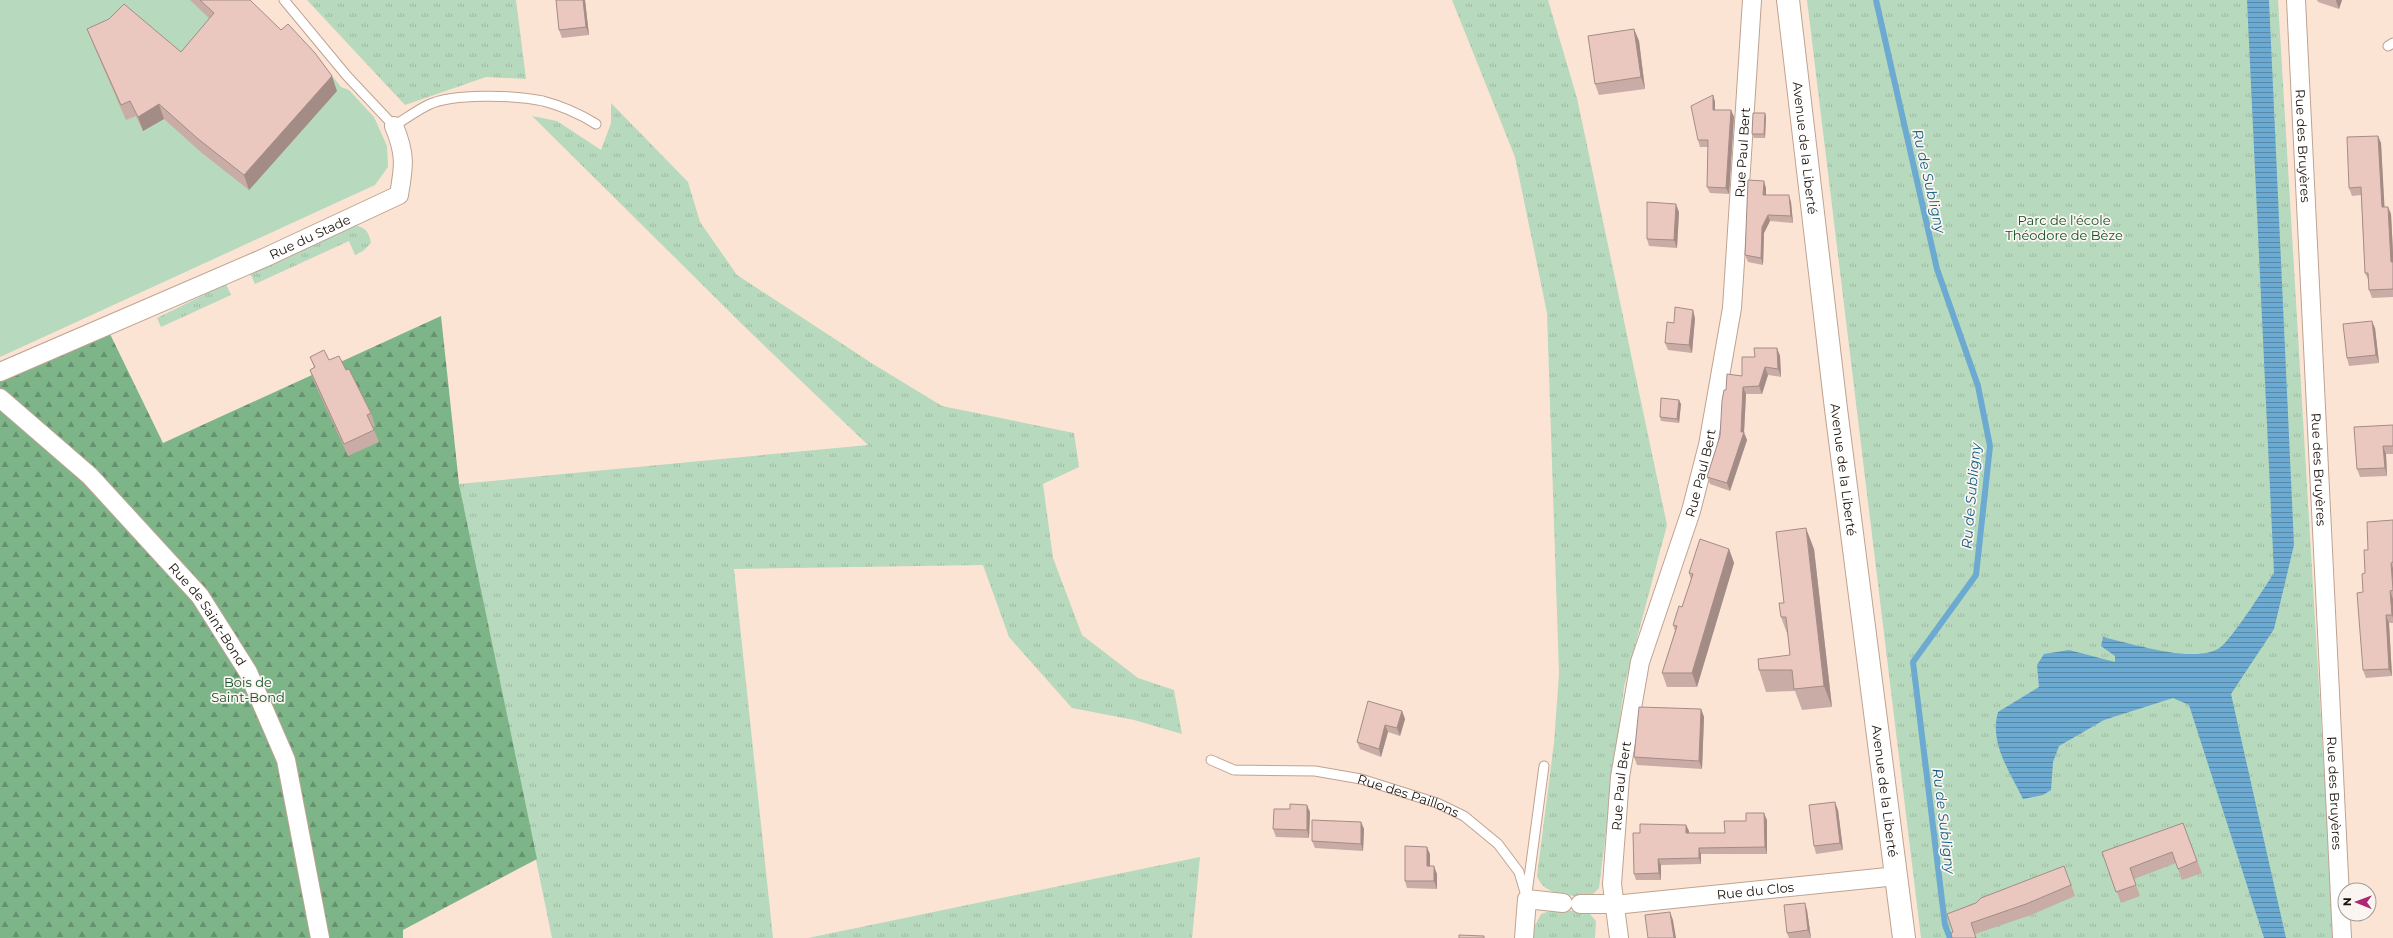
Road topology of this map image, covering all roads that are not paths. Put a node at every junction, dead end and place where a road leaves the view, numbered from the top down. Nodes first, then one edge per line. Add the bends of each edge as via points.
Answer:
1 (284, 0) edge
2 (1752, 0) edge
3 (1788, 0) edge
4 (2296, 0) edge
5 (596, 124) dead end
6 (394, 126) junction
7 (0, 372) edge
8 (0, 398) edge
9 (1211, 760) dead end
10 (1544, 766) dead end
11 (1897, 876) junction
12 (1527, 899) junction
13 (1614, 904) junction
14 (320, 938) edge
15 (1524, 938) edge
16 (1619, 938) edge
17 (1904, 938) edge
18 (2342, 938) edge

1 - 6 lane, Rue du Stade via 347,76
2 - 13 street, Rue Paul Bert via 1732,308 1706,453 1691,511 1640,662 1620,777 1612,884
3 - 11 main road, Avenue de la Liberté via 1837,417
4 - 18 street, Rue des Bruyères
5 - 6 lane via 581,114 542,101 493,96 462,98 429,105
6 - 7 street, Rue du Stade via 401,142 405,163 399,196 264,258
8 - 14 street, Rue de Saint-Bond via 90,476 200,596 248,672 286,760
9 - 12 lane, Rue des Paillons via 1234,770 1315,771 1361,779 1437,803 1464,816 1498,844 1519,872
10 - 12 lane
11 - 13 street, Rue du Clos
11 - 17 main road, Avenue de la Liberté
12 - 13 street, Rue du Clos
12 - 15 street
13 - 16 street, Rue Paul Bert

